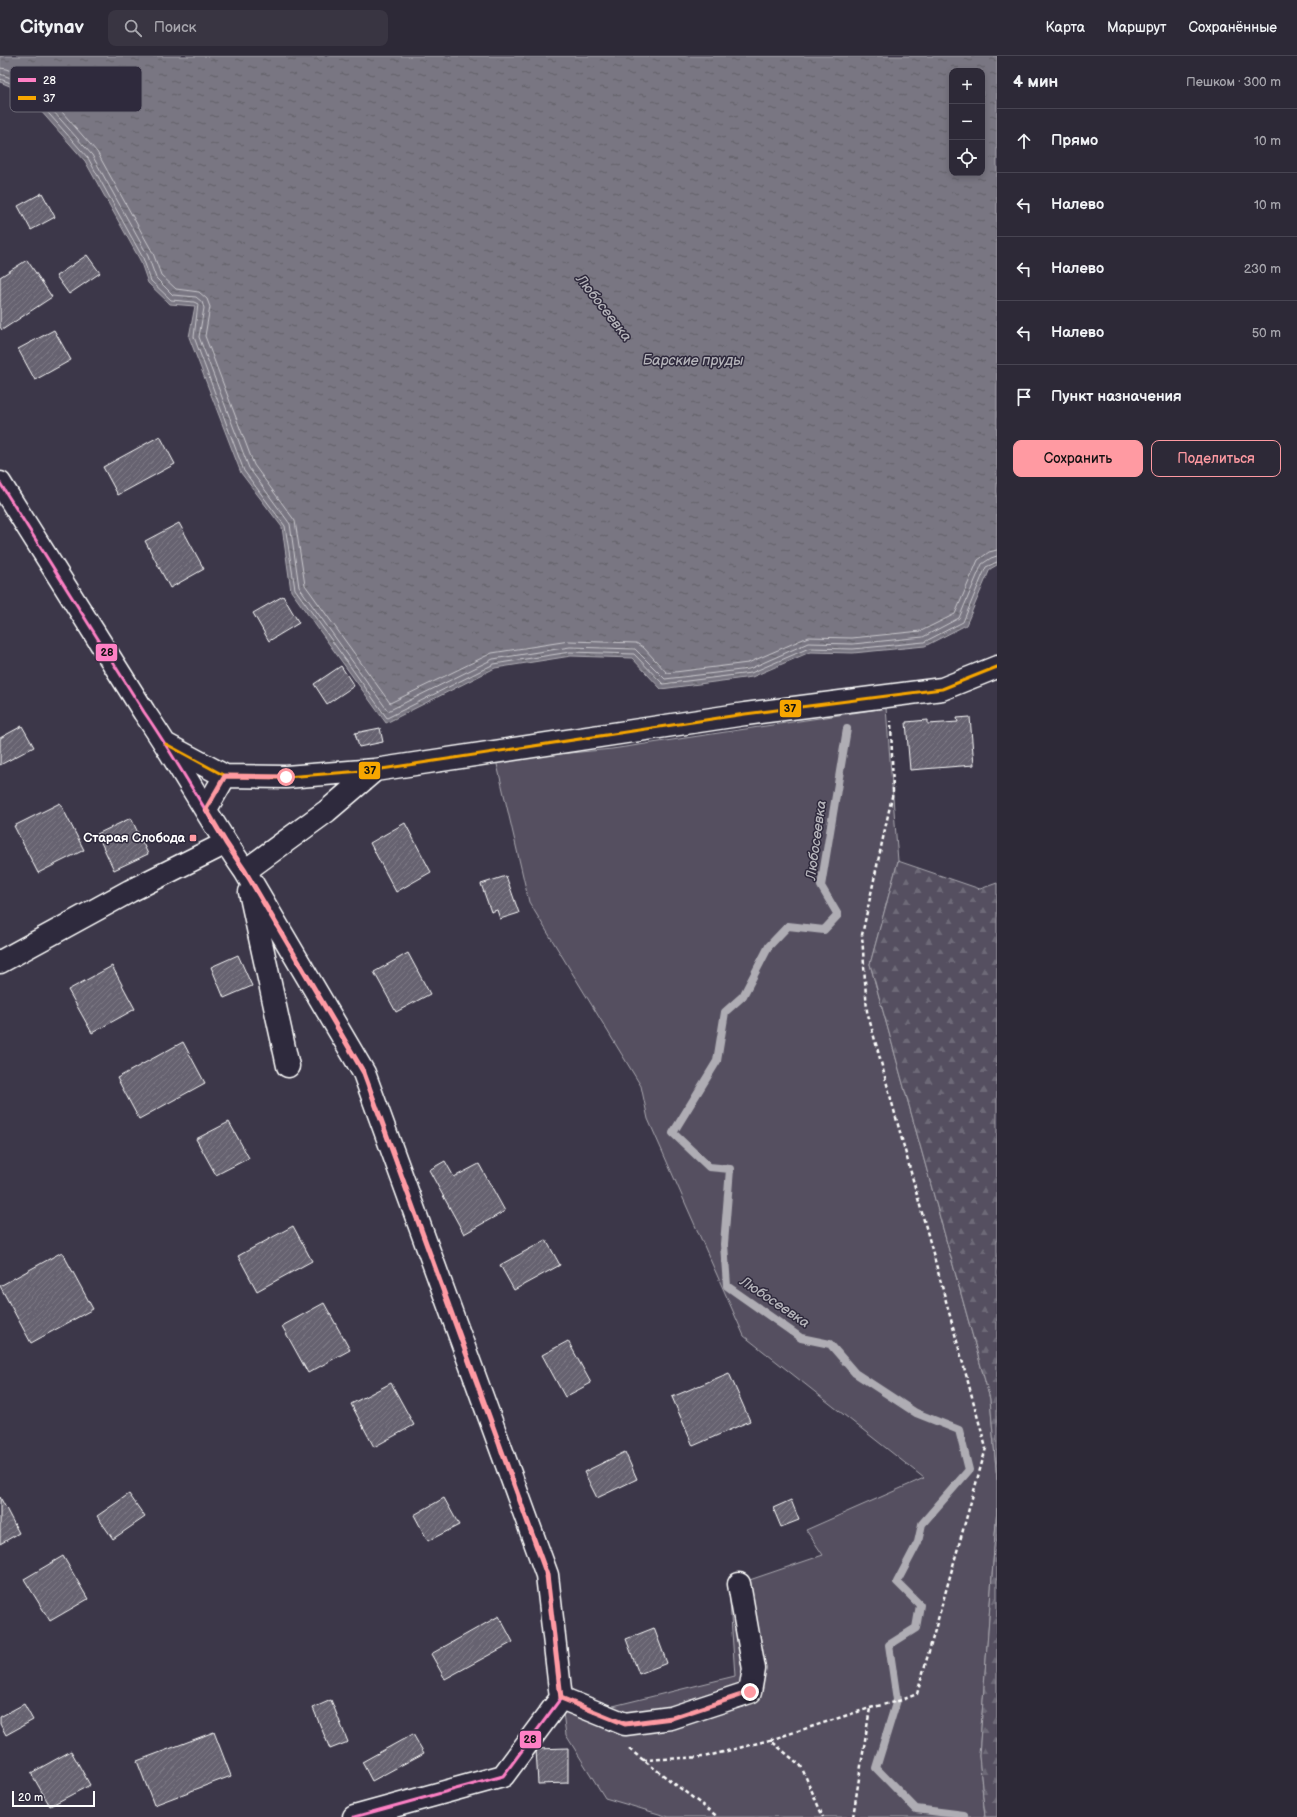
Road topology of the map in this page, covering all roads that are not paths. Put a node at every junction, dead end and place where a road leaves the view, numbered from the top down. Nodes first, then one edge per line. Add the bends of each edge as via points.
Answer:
1 (0, 482) edge
2 (996, 673) edge
3 (166, 744) junction
4 (375, 770) junction
5 (225, 776) junction
6 (206, 809) junction
7 (226, 843) junction
8 (245, 871) junction
9 (0, 962) edge
10 (288, 1066) dead end
11 (739, 1584) dead end
12 (561, 1698) junction
13 (354, 1817) edge

1 - 3 street
2 - 4 street via 942,688 737,715
3 - 5 street
3 - 6 street
4 - 5 street via 286,777
4 - 8 street via 326,811
5 - 6 street
6 - 7 street
7 - 8 street
7 - 9 street via 130,891
8 - 10 street
8 - 12 street via 364,1073 547,1575
11 - 12 street via 754,1669 750,1692 672,1718 625,1724
12 - 13 street via 503,1776

